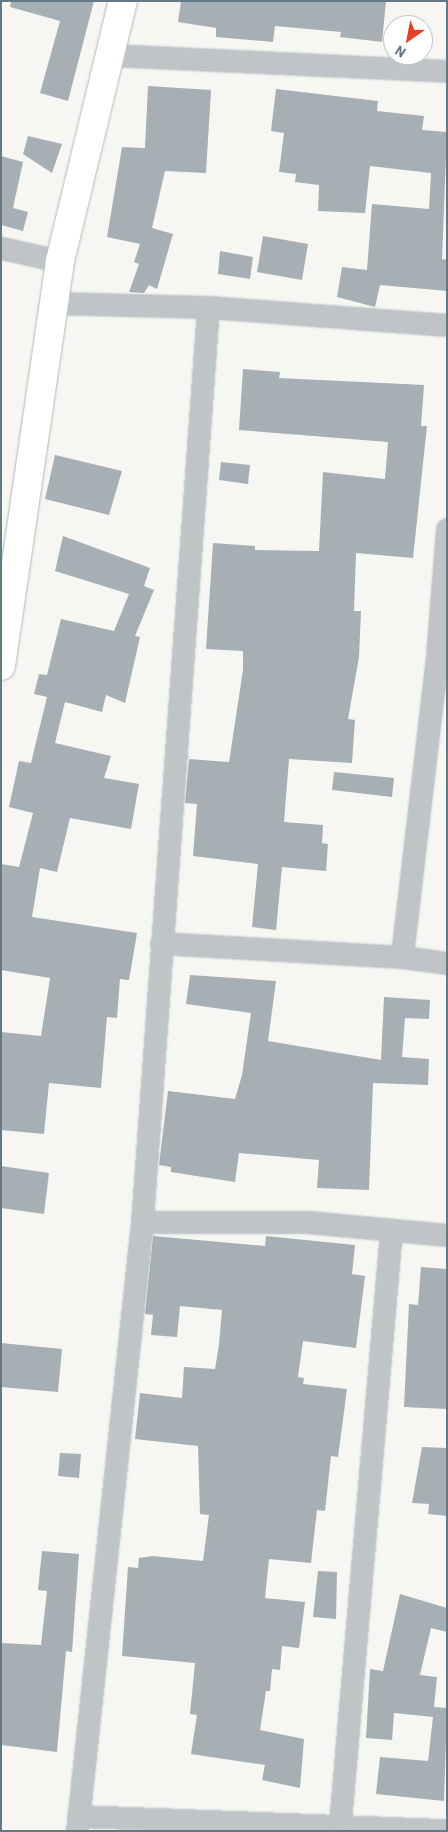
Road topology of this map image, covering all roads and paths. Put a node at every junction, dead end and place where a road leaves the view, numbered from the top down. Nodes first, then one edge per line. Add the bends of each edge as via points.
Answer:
1 (123, 1) edge
2 (110, 55) junction
3 (447, 71) edge
4 (1, 248) edge
5 (60, 261) junction
6 (54, 303) junction
7 (208, 307) junction
8 (447, 325) edge
9 (447, 529) edge
10 (1, 666) edge
11 (161, 942) junction
12 (402, 957) junction
13 (447, 963) edge
14 (142, 1222) junction
15 (391, 1230) junction
16 (447, 1235) edge
17 (78, 1823) edge
18 (340, 1823) junction
19 (447, 1830) edge

1 - 2 street
2 - 3 street
2 - 5 street
4 - 5 street
5 - 6 street
6 - 7 street
6 - 10 street
7 - 8 street
7 - 11 street
9 - 12 street via 437,657
11 - 12 street
11 - 14 street
12 - 13 street
14 - 15 street via 308,1222
14 - 17 street
15 - 16 street
15 - 18 street
17 - 18 street
18 - 19 street

